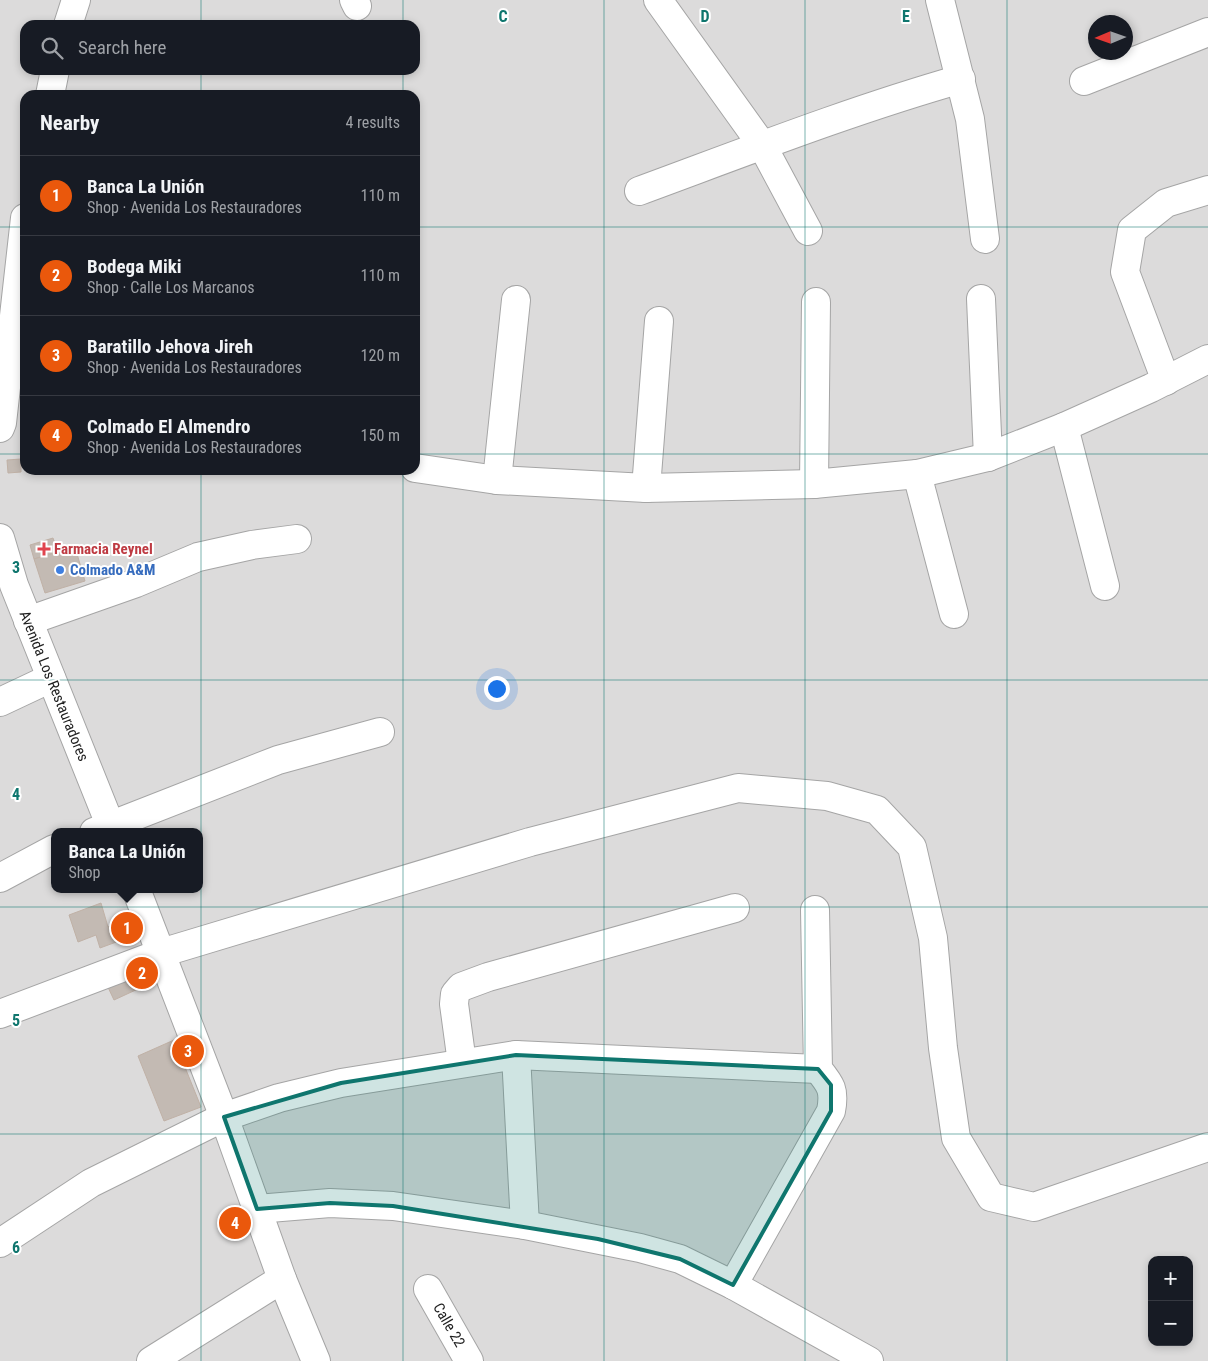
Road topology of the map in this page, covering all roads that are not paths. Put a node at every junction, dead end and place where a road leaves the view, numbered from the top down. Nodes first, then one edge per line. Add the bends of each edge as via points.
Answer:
1 (76, 0) edge
2 (658, 0) edge
3 (940, 0) edge
4 (70, 20) edge
5 (1208, 32) edge
6 (54, 75) edge
7 (961, 79) junction
8 (1084, 81) dead end
9 (51, 90) edge
10 (762, 146) junction
11 (1208, 190) edge
12 (639, 191) dead end
13 (808, 231) dead end
14 (985, 239) dead end
15 (981, 299) dead end
16 (516, 300) dead end
17 (816, 302) dead end
18 (20, 307) edge
19 (659, 321) dead end
20 (1208, 359) edge
21 (17, 360) edge
22 (1166, 381) junction
23 (1064, 427) junction
24 (0, 428) edge
25 (988, 457) junction
26 (420, 469) edge
27 (917, 474) junction
28 (497, 480) junction
29 (814, 484) junction
30 (646, 488) junction
31 (0, 538) edge
32 (297, 539) dead end
33 (1105, 586) dead end
34 (7, 588) edge
35 (954, 614) dead end
36 (28, 621) junction
37 (51, 678) junction
38 (0, 702) edge
39 (380, 732) dead end
40 (105, 828) edge
41 (108, 828) edge
42 (51, 851) edge
43 (0, 878) edge
44 (138, 893) edge
45 (735, 908) dead end
46 (816, 910) dead end
47 (161, 953) junction
48 (0, 1014) edge
49 (516, 1055) junction
50 (462, 1064) junction
51 (818, 1070) junction
52 (224, 1117) junction
53 (1208, 1147) edge
54 (257, 1209) junction
55 (524, 1225) junction
56 (0, 1243) edge
57 (282, 1278) junction
58 (733, 1285) junction
59 (428, 1289) dead end
60 (151, 1361) edge
61 (316, 1361) edge
62 (469, 1361) edge
63 (869, 1361) edge

1 - 4 street
2 - 10 street
3 - 7 street
5 - 8 street
6 - 9 street
7 - 10 street
7 - 14 street via 970,118
10 - 12 street
10 - 13 street
11 - 22 street via 1166,203 1132,230 1124,272
15 - 25 street
16 - 28 street
17 - 29 street
18 - 21 street
19 - 30 street
20 - 22 street
21 - 24 street
22 - 23 street
23 - 25 street
23 - 33 street
25 - 27 street
26 - 28 street
27 - 29 street
27 - 35 street
28 - 30 street
29 - 30 street
31 - 34 street, Avenida Los Restauradores
32 - 36 street via 198,557
34 - 36 street, Avenida Los Restauradores
36 - 37 street, Avenida Los Restauradores
37 - 38 street
37 - 40 street, Avenida Los Restauradores
39 - 41 street via 278,760
42 - 43 street
44 - 47 street
45 - 50 street via 461,987 455,994 454,1004
46 - 51 street
47 - 48 street
47 - 52 street
47 - 53 street via 530,842 738,788 827,796 877,810 912,847 933,938 943,1048 956,1138 991,1197 1034,1207
49 - 50 street
49 - 51 street
49 - 55 street
50 - 52 street via 341,1083 279,1098
51 - 58 street via 831,1085 831,1110
52 - 54 street
52 - 56 street via 91,1183
54 - 55 street via 330,1203 393,1206
54 - 57 street
55 - 58 street via 672,1256
57 - 60 street
57 - 61 street
58 - 63 street
59 - 62 street, Calle 22

